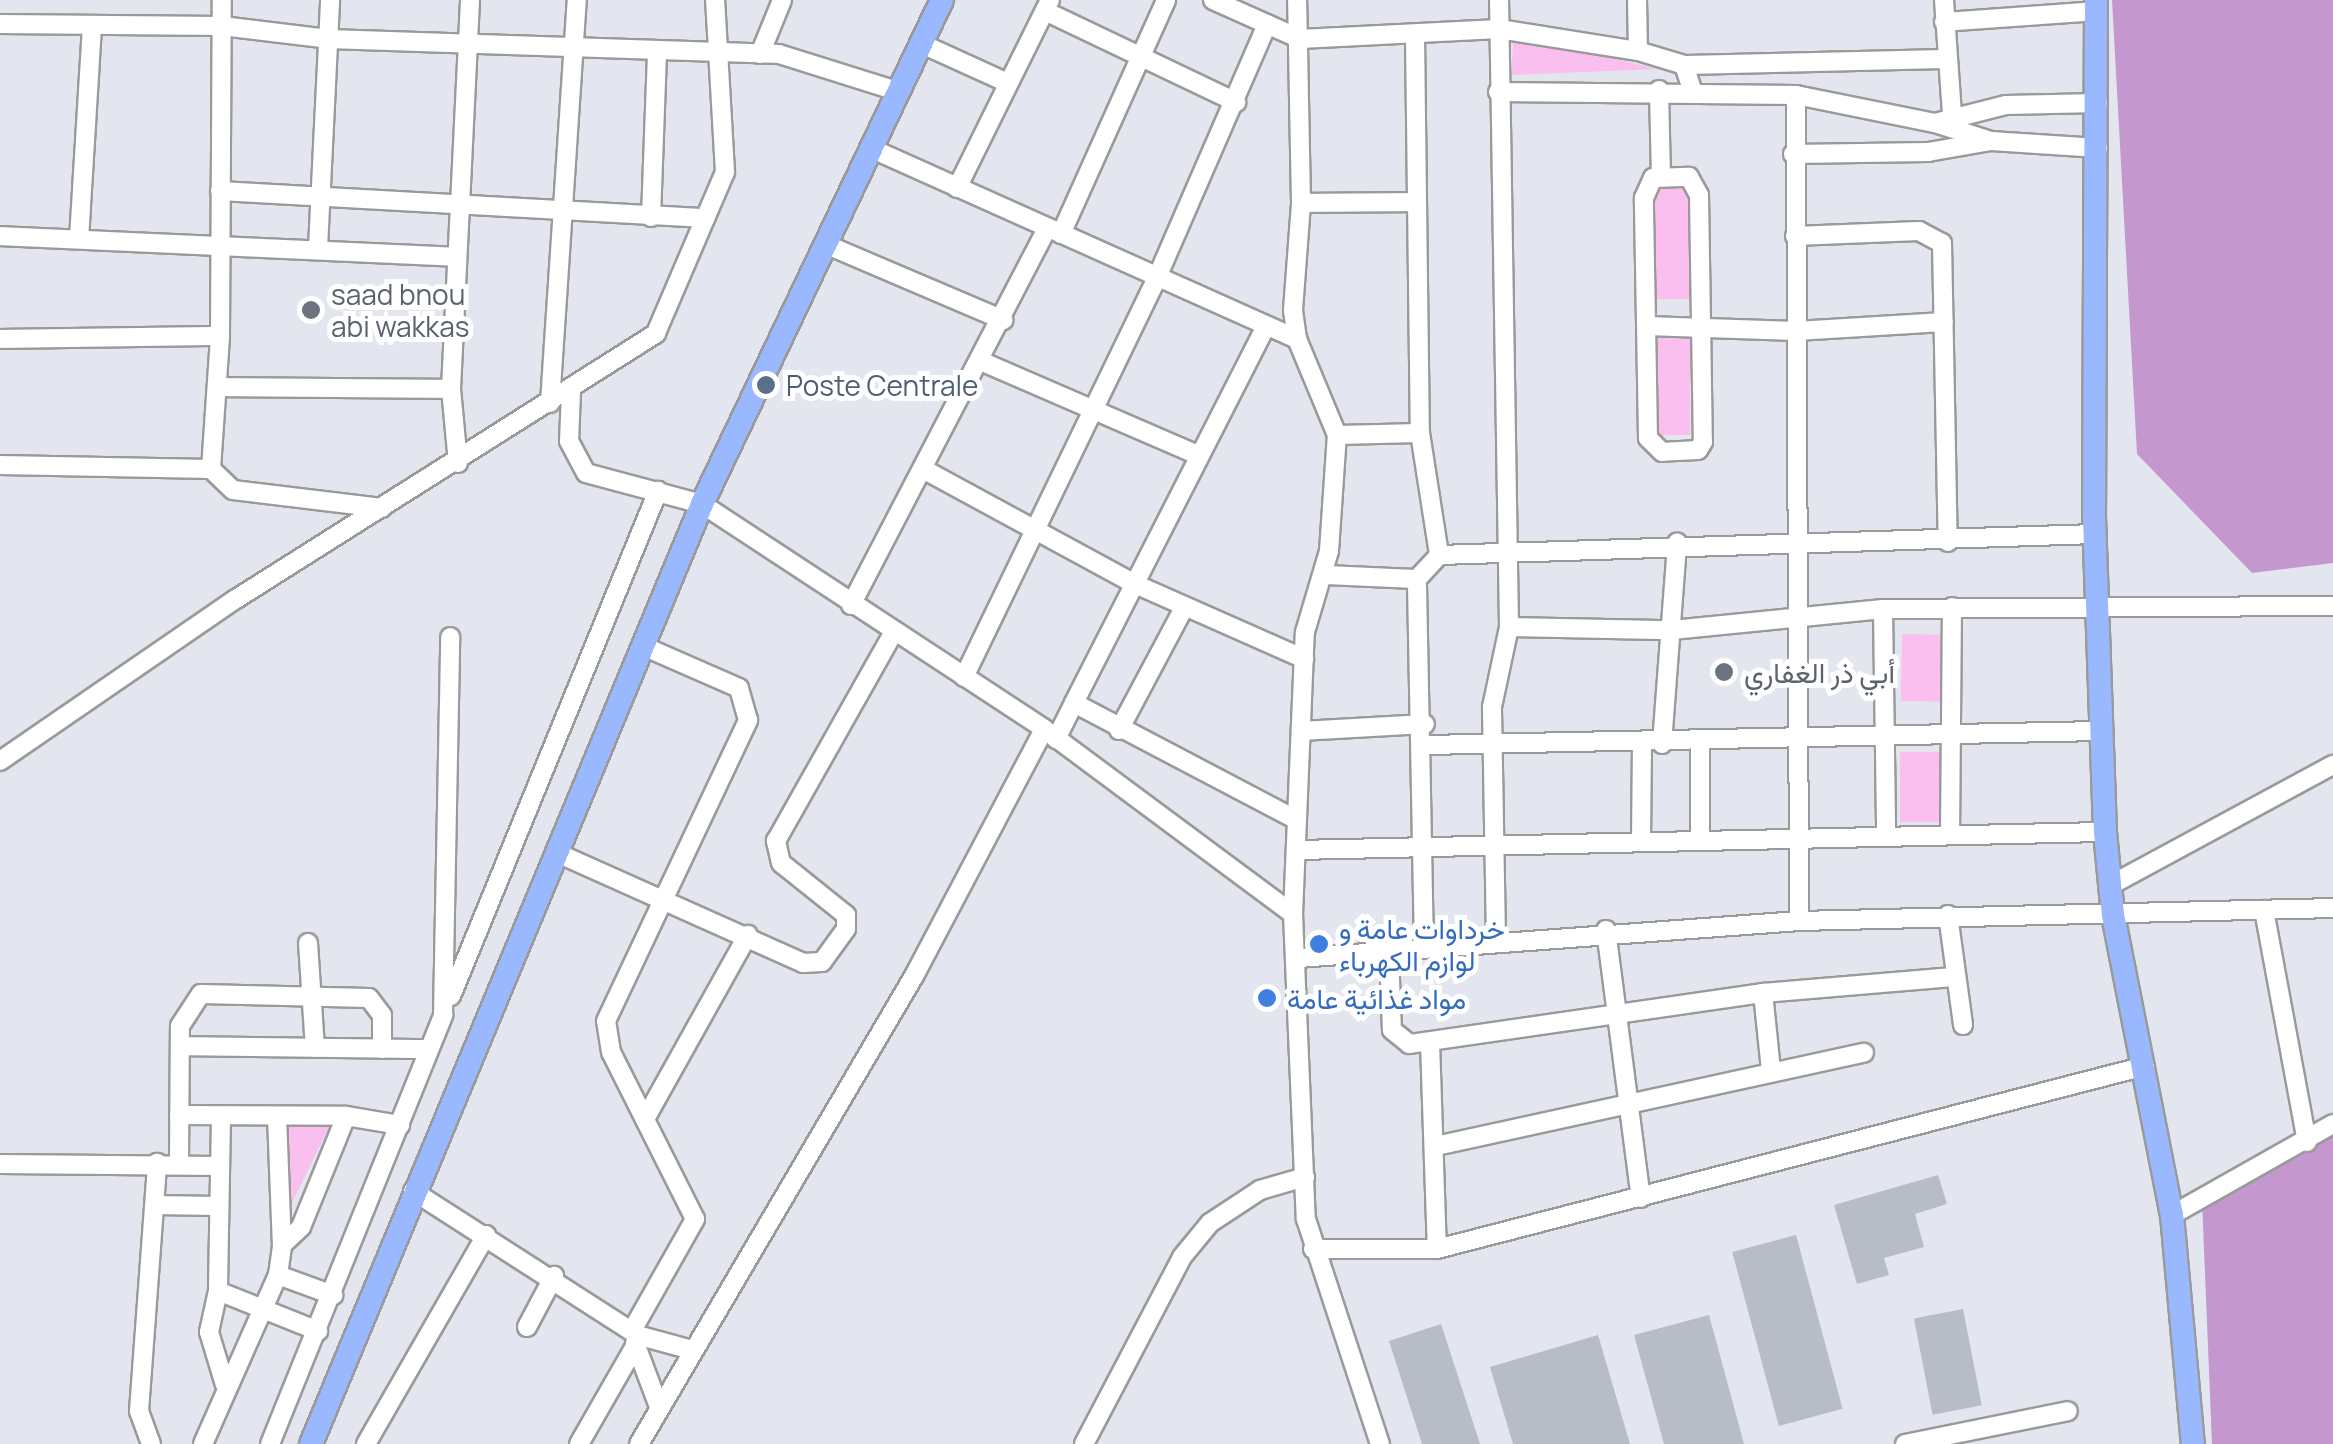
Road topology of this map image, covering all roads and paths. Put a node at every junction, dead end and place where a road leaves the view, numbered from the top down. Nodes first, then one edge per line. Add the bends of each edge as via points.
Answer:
1 (222, 0) edge
2 (330, 0) edge
3 (470, 0) edge
4 (577, 0) edge
5 (716, 0) edge
6 (782, 0) edge
7 (942, 0) edge
8 (1166, 0) edge
9 (1213, 0) edge
10 (1296, 0) edge
11 (1499, 0) edge
12 (1637, 0) edge
13 (1944, 0) edge
14 (1048, 5) edge
15 (2096, 5) edge
16 (1944, 22) junction
17 (0, 24) edge
18 (1267, 24) junction
19 (92, 25) junction
20 (222, 26) junction
21 (1499, 29) junction
22 (1415, 36) junction
23 (330, 39) junction
24 (1300, 39) junction
25 (470, 43) junction
26 (922, 44) junction
27 (570, 51) junction
28 (1638, 51) junction
29 (657, 53) junction
30 (760, 54) junction
31 (1142, 56) junction
32 (720, 58) junction
33 (1946, 58) junction
34 (1684, 65) junction
35 (1008, 83) junction
36 (1659, 90) junction
37 (897, 91) junction
38 (1498, 92) junction
39 (1693, 92) junction
40 (1796, 95) junction
41 (1236, 102) junction
42 (2098, 104) junction
43 (1952, 114) junction
44 (1935, 123) junction
45 (1991, 141) junction
46 (870, 148) junction
47 (2098, 148) junction
48 (1793, 154) junction
49 (1661, 176) junction
50 (957, 188) junction
51 (220, 191) junction
52 (318, 195) junction
53 (1416, 202) junction
54 (1301, 203) junction
55 (462, 206) junction
56 (558, 212) junction
57 (651, 217) junction
58 (705, 218) junction
59 (1054, 231) junction
60 (0, 236) edge
61 (1795, 236) junction
62 (79, 239) junction
63 (825, 244) junction
64 (217, 245) junction
65 (318, 248) junction
66 (457, 257) junction
67 (1155, 282) junction
68 (1003, 320) junction
69 (1944, 322) junction
70 (1266, 326) junction
71 (1646, 326) junction
72 (1701, 326) junction
73 (1796, 331) junction
74 (220, 336) junction
75 (0, 339) edge
76 (1297, 339) junction
77 (983, 362) junction
78 (218, 387) junction
79 (451, 389) junction
80 (571, 392) junction
81 (550, 403) junction
82 (1094, 412) junction
83 (1420, 433) junction
84 (1337, 435) junction
85 (1196, 454) junction
86 (458, 463) junction
87 (0, 465) edge
88 (211, 468) junction
89 (923, 469) junction
90 (658, 491) junction
91 (702, 504) junction
92 (382, 508) junction
93 (1032, 530) junction
94 (2096, 534) junction
95 (1797, 542) junction
96 (1948, 542) junction
97 (1677, 544) junction
98 (1509, 549) junction
99 (1439, 555) junction
100 (1324, 575) junction
101 (1417, 578) junction
102 (1135, 584) junction
103 (2097, 604) junction
104 (852, 606) junction
105 (1184, 606) junction
106 (2333, 606) edge
107 (1952, 607) junction
108 (1884, 609) junction
109 (1801, 616) junction
110 (1509, 626) junction
111 (1672, 630) junction
112 (894, 632) junction
113 (450, 637) dead end
114 (644, 647) junction
115 (1304, 659) junction
116 (964, 677) junction
117 (1074, 704) junction
118 (1426, 724) junction
119 (1120, 730) junction
120 (2099, 730) junction
121 (1301, 731) junction
122 (1885, 732) junction
123 (1951, 732) junction
124 (1050, 734) junction
125 (1795, 738) junction
126 (1700, 742) junction
127 (1662, 744) junction
128 (1492, 745) junction
129 (1426, 746) junction
130 (1642, 746) junction
131 (0, 761) edge
132 (2333, 764) edge
133 (1297, 820) junction
134 (2105, 832) junction
135 (1950, 835) junction
136 (1796, 836) junction
137 (1886, 836) junction
138 (1700, 839) junction
139 (1641, 840) junction
140 (1417, 845) junction
141 (1497, 845) junction
142 (1297, 850) junction
143 (555, 852) junction
144 (2109, 886) junction
145 (664, 897) junction
146 (2333, 908) edge
147 (2264, 910) junction
148 (1293, 914) junction
149 (1948, 915) junction
150 (2113, 916) junction
151 (1798, 920) junction
152 (1606, 930) junction
153 (748, 936) junction
154 (1496, 940) junction
155 (308, 943) dead end
156 (1424, 948) junction
157 (1389, 953) junction
158 (1299, 958) junction
159 (1953, 976) junction
160 (1763, 993) junction
161 (312, 994) junction
162 (443, 1015) junction
163 (1614, 1020) junction
164 (1963, 1025) dead end
165 (1430, 1042) junction
166 (181, 1046) junction
167 (315, 1048) junction
168 (382, 1049) junction
169 (428, 1049) junction
170 (1864, 1053) dead end
171 (2145, 1066) junction
172 (1771, 1071) junction
173 (1624, 1107) junction
174 (180, 1114) junction
175 (346, 1116) junction
176 (221, 1117) junction
177 (278, 1117) junction
178 (645, 1119) junction
179 (2333, 1124) edge
180 (400, 1125) junction
181 (2306, 1142) junction
182 (1436, 1146) junction
183 (157, 1162) junction
184 (179, 1162) junction
185 (0, 1164) edge
186 (219, 1166) junction
187 (1305, 1178) junction
188 (413, 1191) junction
189 (1641, 1198) junction
190 (155, 1205) junction
191 (218, 1206) junction
192 (2172, 1216) junction
193 (486, 1235) junction
194 (282, 1245) junction
195 (1312, 1248) junction
196 (1436, 1249) junction
197 (278, 1275) junction
198 (554, 1276) junction
199 (218, 1291) junction
200 (333, 1295) junction
201 (261, 1302) junction
202 (527, 1327) dead end
203 (318, 1331) junction
204 (635, 1337) junction
205 (692, 1350) junction
206 (225, 1385) junction
207 (659, 1407) junction
208 (2068, 1411) dead end
209 (151, 1444) edge
210 (203, 1444) edge
211 (270, 1444) edge
212 (311, 1444) edge
213 (366, 1444) edge
214 (579, 1444) edge
215 (639, 1444) edge
216 (1084, 1444) edge
217 (1380, 1444) edge
218 (1905, 1444) edge
219 (2193, 1444) edge

1 - 20 street
2 - 23 street
3 - 25 street
4 - 27 street
5 - 32 street
6 - 30 street
7 - 26 main road
8 - 31 street
9 - 18 street
10 - 24 street
11 - 21 street
12 - 28 street
13 - 16 street
14 - 31 street
14 - 35 street
15 - 16 street
15 - 42 main road
16 - 33 street
17 - 19 street
18 - 24 street
18 - 41 street
19 - 20 street
19 - 62 street
20 - 23 street
20 - 51 street
21 - 22 street
21 - 28 street
21 - 38 street
22 - 24 street
22 - 53 street
23 - 25 street
23 - 52 street
24 - 54 street
25 - 27 street
25 - 55 street
26 - 35 street
26 - 37 main road
27 - 29 street
27 - 56 street
28 - 34 street
29 - 32 street
29 - 57 street
30 - 32 street
30 - 37 street via 798,56
31 - 41 street
31 - 59 street
32 - 58 street via 725,172
33 - 34 street
33 - 43 street
34 - 39 street
35 - 50 street
36 - 38 street
36 - 39 street
36 - 49 street
37 - 46 main road
38 - 98 street
39 - 40 street
40 - 44 street
40 - 48 street
41 - 67 street
42 - 43 street
42 - 47 main road
43 - 44 street
44 - 45 street
45 - 47 street
45 - 48 street via 1928,152
46 - 50 street
46 - 63 main road
47 - 94 main road
48 - 61 street
49 - 71 street via 1648,182 1644,198
49 - 72 street via 1688,176 1698,188
50 - 59 street
51 - 52 street
51 - 64 street
52 - 55 street
52 - 65 street
53 - 54 street
53 - 83 street
54 - 76 street
55 - 56 street
55 - 66 street
56 - 57 street
56 - 81 street
57 - 58 street
58 - 80 street via 656,332
59 - 67 street
59 - 68 street
60 - 62 street
61 - 69 street via 1934,234 1945,256
61 - 73 street
62 - 64 street
63 - 68 street
63 - 91 main road
64 - 65 street
64 - 74 street
65 - 66 street
66 - 79 street
67 - 70 street
67 - 82 street
68 - 77 street
69 - 73 street
69 - 96 street
70 - 76 street
70 - 85 street
71 - 72 street
71 - 72 street via 1648,438 1662,452 1698,450 1703,442
72 - 73 street
73 - 95 street
74 - 75 street
74 - 78 street
76 - 84 street
77 - 82 street
77 - 89 street
78 - 79 street
78 - 88 street
79 - 86 street
80 - 81 street
80 - 90 street via 569,442 577,466
81 - 86 street
82 - 85 street
82 - 93 street
83 - 84 street
83 - 99 street
84 - 100 street
85 - 102 street
86 - 92 street
87 - 88 street
88 - 92 street via 233,490 320,495
89 - 93 street
89 - 104 street
90 - 91 street
90 - 162 street
91 - 104 street
91 - 114 main road
92 - 131 street
93 - 102 street
93 - 116 street
94 - 96 street
94 - 103 main road
95 - 96 street
95 - 97 street
95 - 109 street
97 - 98 street
97 - 111 street
98 - 99 street
98 - 110 street
99 - 101 street
100 - 101 street
100 - 115 street
101 - 118 street
102 - 105 street
102 - 117 street
103 - 106 street
103 - 107 street
103 - 120 main road
104 - 112 street
105 - 115 street
105 - 119 street
107 - 108 street
107 - 123 street
108 - 109 street
108 - 122 street
109 - 111 street
109 - 125 street
110 - 111 street
110 - 128 street
111 - 127 street
112 - 116 street
112 - 153 street via 776,841 780,863 842,908 846,930 816,964
113 - 162 street
114 - 143 main road
114 - 145 street via 717,675 748,702 748,720
115 - 121 street
116 - 124 street
117 - 119 street
117 - 124 street
118 - 121 street
118 - 129 street
119 - 133 street
120 - 123 street
120 - 134 main road
121 - 133 street
122 - 123 street
122 - 125 street
122 - 137 street
123 - 135 street
124 - 148 street
124 - 205 street
125 - 126 street
125 - 136 street
126 - 127 street
126 - 138 street
127 - 130 street
128 - 129 street
128 - 130 street
128 - 141 street
129 - 140 street
130 - 139 street
132 - 144 street
133 - 142 street
134 - 135 street
134 - 144 main road
135 - 137 street
136 - 137 street
136 - 138 street
136 - 151 street
138 - 139 street
139 - 141 street
140 - 141 street
140 - 142 street
140 - 156 street
141 - 154 street
142 - 148 street
143 - 145 street
143 - 188 main road
144 - 150 main road
145 - 153 street
145 - 178 street via 605,1034
146 - 147 street
147 - 150 street
147 - 181 street
148 - 158 street
149 - 150 street
149 - 151 street
149 - 159 street
150 - 171 main road
151 - 152 street
152 - 154 street
152 - 163 street
153 - 178 street
154 - 156 street
155 - 161 street
156 - 157 street
157 - 158 street
157 - 165 street via 1393,1036
158 - 187 street
159 - 160 street
159 - 164 street
160 - 163 street
160 - 172 street
161 - 166 street via 201,994 182,1019
161 - 167 street
161 - 168 street via 369,998 382,1015
162 - 169 street
163 - 165 street
163 - 173 street
165 - 182 street
166 - 167 street
166 - 174 street
167 - 168 street
168 - 169 street
169 - 180 street
170 - 172 street
171 - 189 street
171 - 192 main road
172 - 173 street
173 - 182 street
173 - 189 street
174 - 176 street
174 - 184 street
175 - 177 street
175 - 180 street
175 - 194 street via 302,1226
176 - 177 street
176 - 186 street
177 - 194 street
178 - 204 street via 695,1219
179 - 181 street
180 - 200 street
181 - 192 street
182 - 196 street
183 - 184 street
183 - 185 street
183 - 190 street
184 - 186 street
186 - 191 street
187 - 195 street
187 - 216 street via 1260,1190 1210,1222 1182,1257
188 - 193 street
188 - 212 main road
189 - 196 street
190 - 191 street
190 - 209 street via 139,1411
191 - 199 street
192 - 219 main road
193 - 198 street
193 - 213 street
194 - 197 street
195 - 196 street
195 - 217 street
197 - 200 street
197 - 201 street
198 - 202 street
198 - 204 street
199 - 201 street
199 - 206 street via 210,1343
200 - 203 street
201 - 203 street
201 - 206 street
203 - 211 street
204 - 205 street
204 - 207 street
204 - 214 street
205 - 207 street
206 - 210 street
207 - 215 street
208 - 218 street

